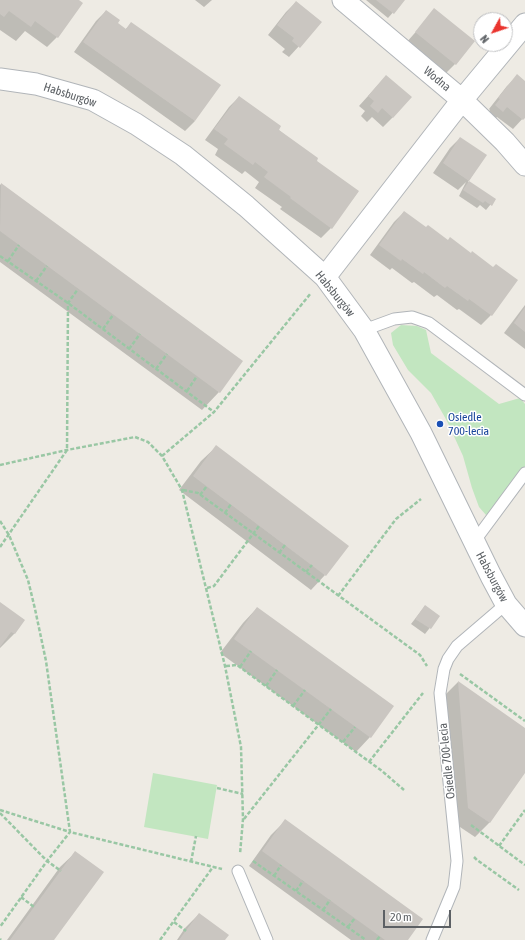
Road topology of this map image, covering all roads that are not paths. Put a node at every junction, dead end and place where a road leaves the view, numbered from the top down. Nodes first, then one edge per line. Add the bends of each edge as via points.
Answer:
1 (344, 0) edge
2 (525, 24) edge
3 (0, 79) edge
4 (462, 100) junction
5 (525, 165) edge
6 (325, 277) junction
7 (364, 330) junction
8 (525, 395) edge
9 (525, 473) edge
10 (474, 542) junction
11 (506, 604) junction
12 (525, 626) edge
13 (238, 871) road end
14 (267, 940) edge
15 (432, 940) edge

1 - 4 street, Wodna
2 - 4 street
3 - 6 street, Habsburgów via 36,84 93,100 136,124 183,155 246,206
4 - 5 street, Wodna
4 - 6 street
6 - 7 street, Habsburgów
7 - 8 lane via 394,319 412,317 429,323
7 - 10 street, Habsburgów via 421,433
9 - 10 lane
10 - 11 street, Habsburgów
11 - 12 street, Habsburgów
11 - 15 lane, Osiedle 700-lecia via 457,646 444,670 440,693 457,861 454,887
13 - 14 lane

